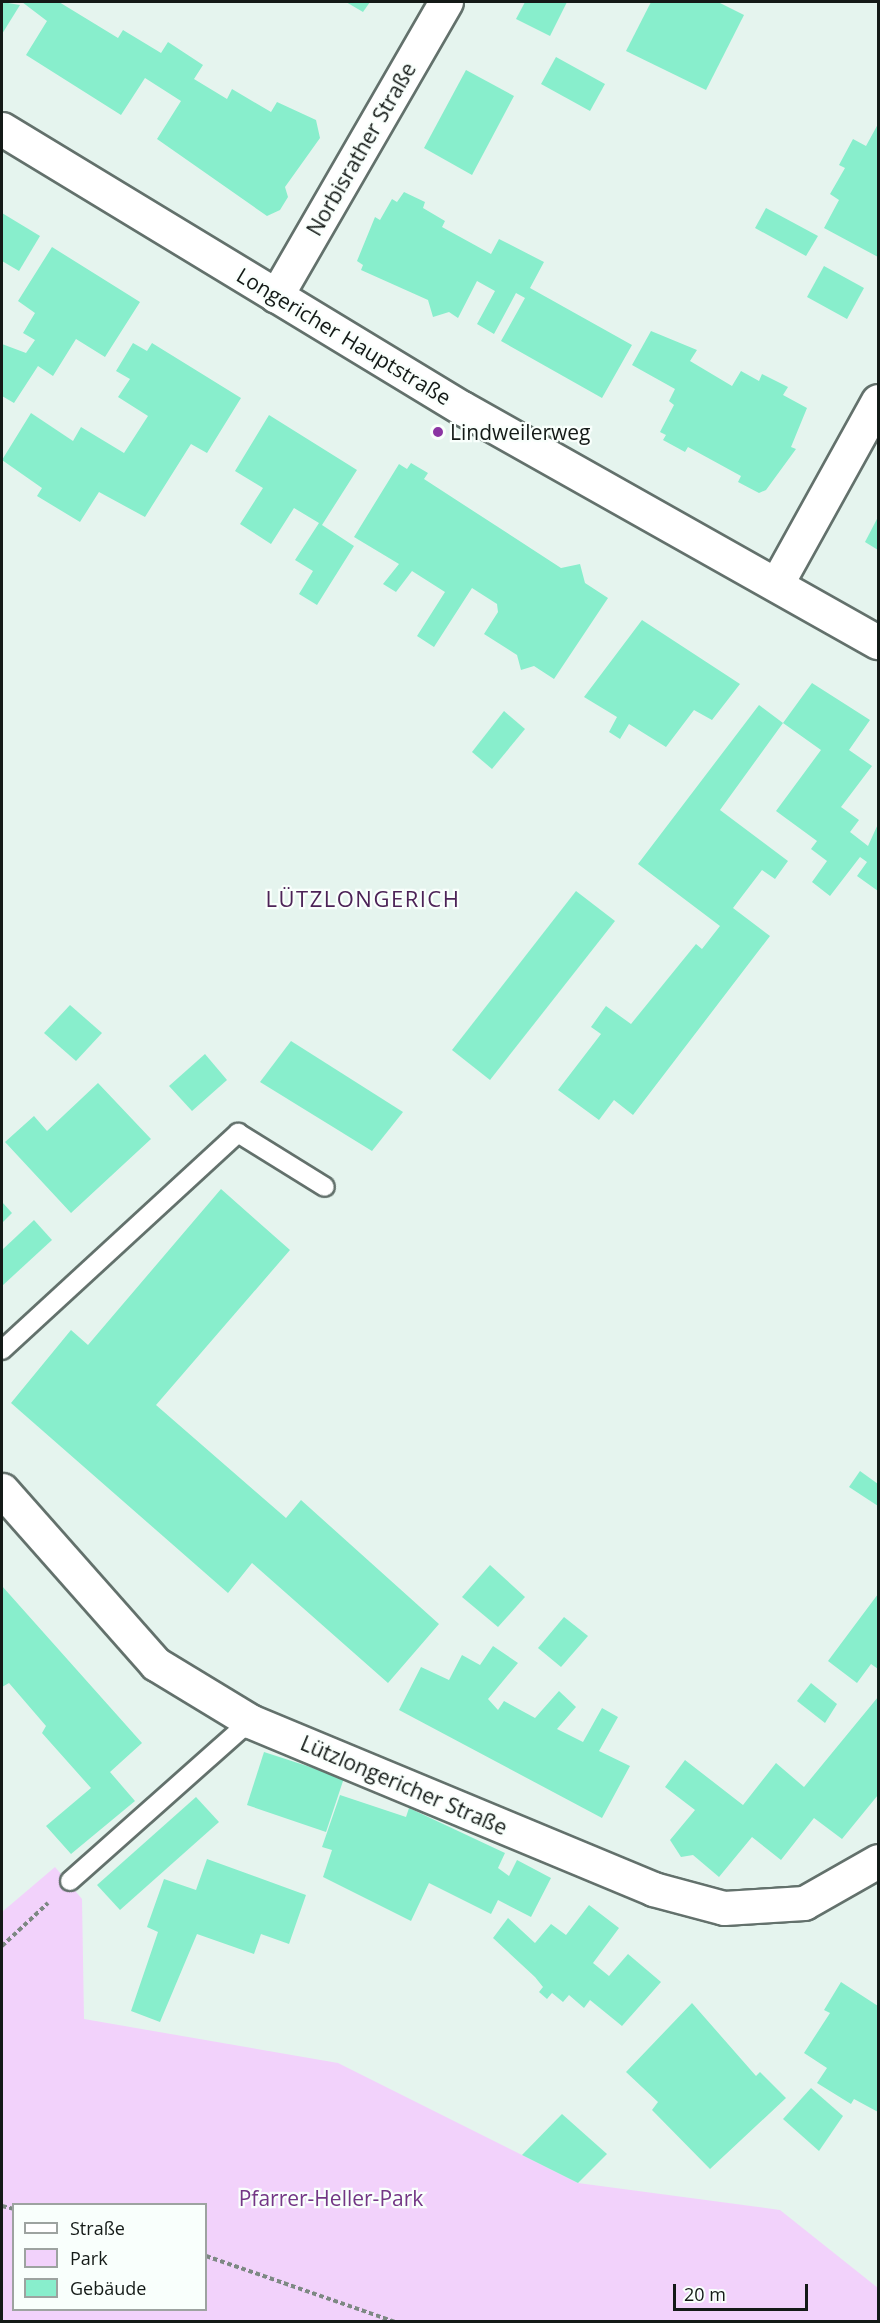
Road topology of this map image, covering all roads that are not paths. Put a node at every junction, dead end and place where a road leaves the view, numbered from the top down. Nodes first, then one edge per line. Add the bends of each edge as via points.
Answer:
1 (446, 2) edge
2 (2, 129) edge
3 (276, 296) junction
4 (879, 400) edge
5 (777, 583) junction
6 (879, 642) edge
7 (326, 1187) dead end
8 (2, 1350) edge
9 (2, 1490) edge
10 (250, 1721) junction
11 (879, 1861) edge
12 (70, 1881) road end

1 - 3 street, Norbisrather Straße
2 - 3 street, Longericher Hauptstraße
3 - 5 street, Longericher Hauptstraße via 462,408
4 - 5 street
5 - 6 street, Longericher Hauptstraße
7 - 8 lane via 238,1133
9 - 10 street, Lützlongericher Straße via 156,1664
10 - 11 street, Lützlongericher Straße via 653,1889 724,1908 804,1903
10 - 12 lane

